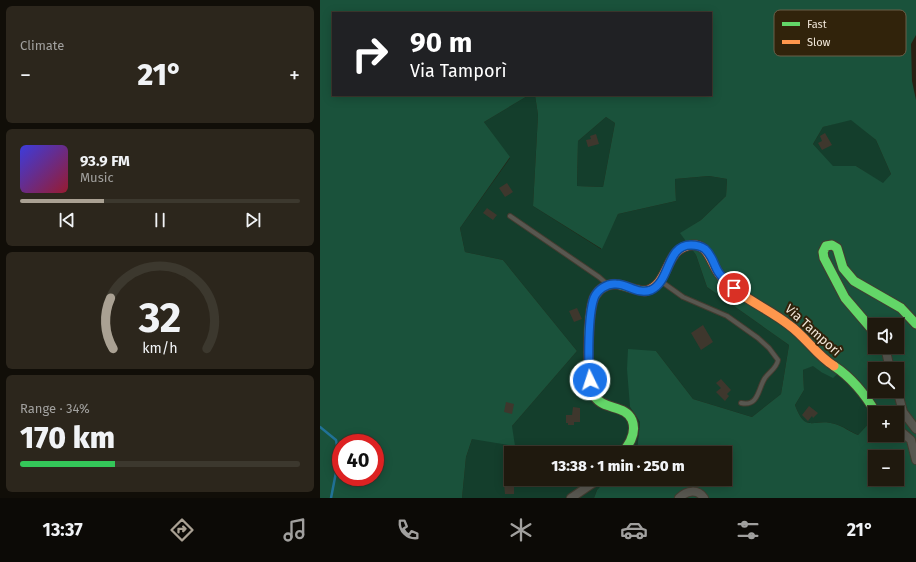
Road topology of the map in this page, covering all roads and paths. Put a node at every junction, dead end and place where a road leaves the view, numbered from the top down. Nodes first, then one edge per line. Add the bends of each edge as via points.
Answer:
1 (510, 216) dead end
2 (661, 281) junction
3 (608, 285) junction
4 (868, 324) edge
5 (916, 324) edge
6 (899, 398) edge
7 (741, 403) dead end
8 (872, 406) edge
9 (916, 429) edge
10 (904, 434) edge
11 (627, 446) edge
12 (916, 460) edge
13 (589, 486) edge
14 (571, 498) edge
15 (679, 498) edge
16 (704, 498) edge

1 - 3 lane
2 - 3 street via 651,290 643,291 620,284
2 - 7 lane via 683,296 727,316 758,338 778,360 776,366 764,378 757,397 751,402
2 - 8 street, Via Tamporì via 680,248 691,245 704,248 722,277 796,331 819,355 853,382
3 - 11 street via 595,295 592,304 589,372 592,393 596,399 625,412 633,421 632,438
4 - 5 street via 845,298 824,258 822,252 826,246 832,245 837,248 842,266 851,278 905,310
6 - 9 street via 903,412
10 - 12 street via 911,440
13 - 14 street
15 - 16 street via 685,493 695,492

